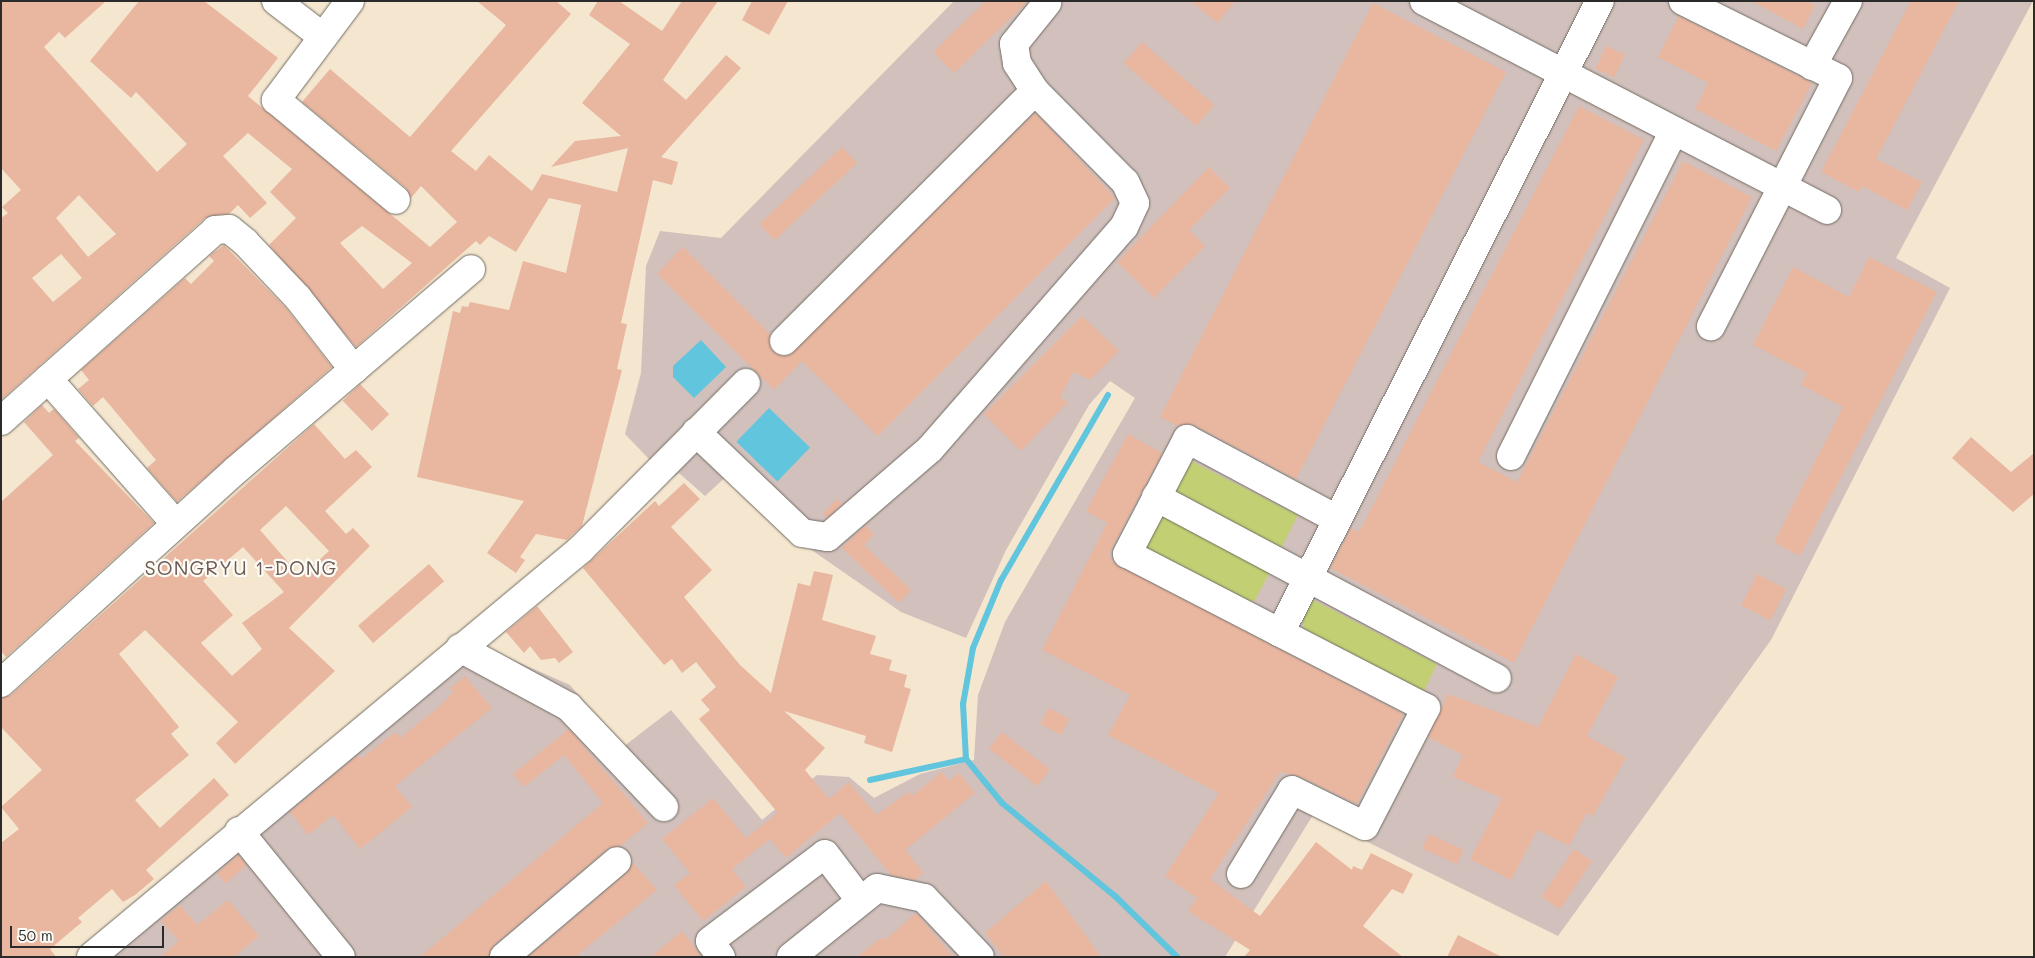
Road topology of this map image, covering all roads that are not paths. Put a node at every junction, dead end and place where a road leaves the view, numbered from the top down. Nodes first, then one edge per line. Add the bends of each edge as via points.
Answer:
1 (276, 1) edge
2 (350, 1) edge
3 (1424, 1) edge
4 (1600, 1) edge
5 (1683, 1) edge
6 (1848, 1) edge
7 (1047, 3) dead end
8 (323, 37) junction
9 (1812, 66) junction
10 (1562, 74) junction
11 (1035, 91) junction
12 (1673, 133) junction
13 (1782, 187) junction
14 (396, 200) dead end
15 (1827, 210) dead end
16 (471, 269) dead end
17 (1711, 326) dead end
18 (784, 341) dead end
19 (354, 370) junction
20 (48, 379) junction
21 (746, 383) dead end
22 (1, 421) edge
23 (696, 432) junction
24 (1511, 456) dead end
25 (1156, 498) junction
26 (1337, 519) junction
27 (176, 524) junction
28 (1308, 577) junction
29 (1280, 633) junction
30 (467, 652) junction
31 (1496, 678) dead end
32 (1, 682) edge
33 (664, 806) dead end
34 (244, 838) junction
35 (617, 861) dead end
36 (1240, 874) dead end
37 (860, 900) junction
38 (91, 957) edge
39 (341, 957) edge
40 (504, 957) edge
41 (722, 957) edge
42 (791, 957) edge
43 (980, 957) edge

1 - 8 street
2 - 8 street
3 - 10 street
4 - 10 street
5 - 9 street
6 - 9 street
7 - 11 street via 1014,44 1017,63
8 - 14 street via 276,100
9 - 13 street via 1838,78
10 - 12 street
10 - 26 street
11 - 18 street
11 - 23 street via 1125,182 1135,203 1124,227 930,448 828,537 814,537 802,533
12 - 13 street
12 - 24 street
13 - 15 street
13 - 17 street
16 - 19 street
19 - 20 street via 298,298 229,229 215,230
19 - 27 street
20 - 22 street
20 - 27 street
21 - 23 street
23 - 30 street via 580,549
25 - 26 street via 1187,439
25 - 28 street
25 - 29 street via 1127,554
26 - 28 street
27 - 32 street
28 - 29 street
28 - 31 street
29 - 36 street via 1426,708 1365,826 1292,790
30 - 33 street via 569,707
30 - 34 street
34 - 38 street
34 - 39 street
35 - 40 street
37 - 41 street via 824,854 710,941
37 - 42 street
37 - 43 street via 877,888 924,898

